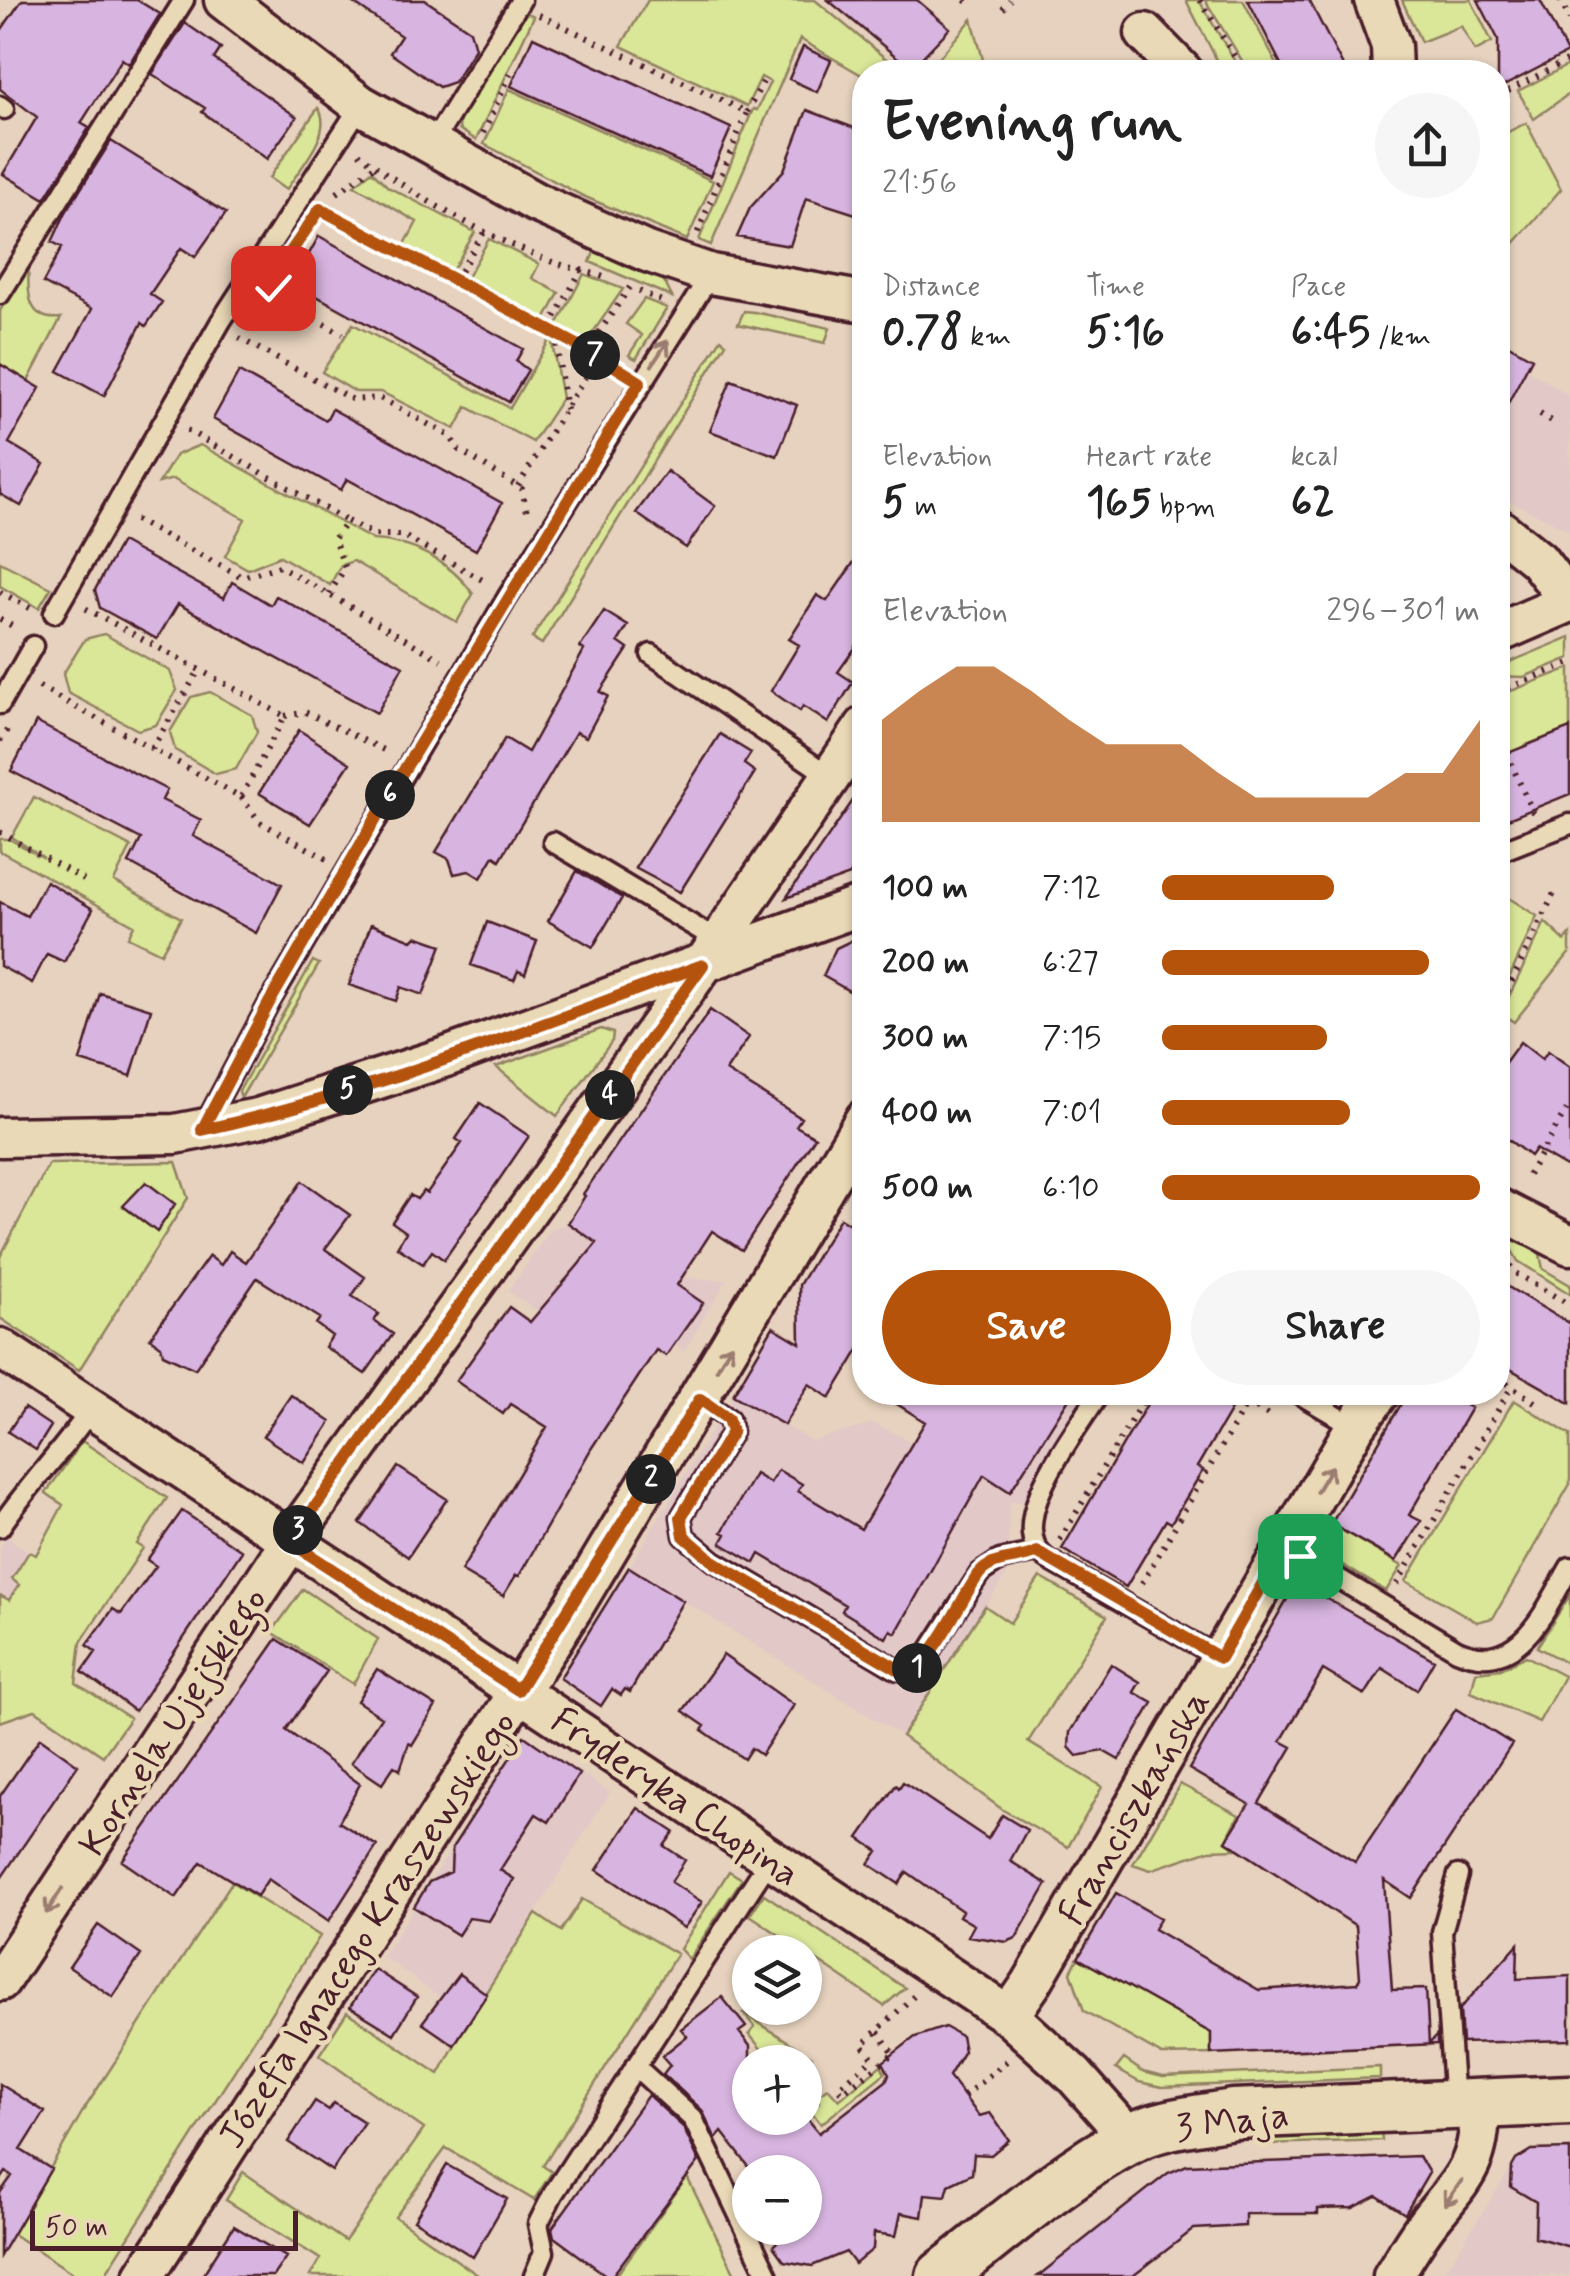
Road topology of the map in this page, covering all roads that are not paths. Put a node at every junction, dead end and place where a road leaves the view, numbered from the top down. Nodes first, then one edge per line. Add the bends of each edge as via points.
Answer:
1 (184, 0) edge
2 (224, 0) edge
3 (521, 0) edge
4 (1374, 0) edge
5 (1145, 33) dead end
6 (1171, 60) edge
7 (1391, 60) edge
8 (361, 105) junction
9 (431, 147) junction
10 (701, 260) junction
11 (0, 294) edge
12 (852, 299) edge
13 (1510, 538) edge
14 (1570, 602) edge
15 (54, 613) dead end
16 (1510, 629) edge
17 (33, 646) dead end
18 (651, 654) dead end
19 (0, 704) edge
20 (852, 745) edge
21 (831, 776) junction
22 (1570, 824) edge
23 (553, 842) dead end
24 (1510, 847) edge
25 (852, 908) edge
26 (711, 953) junction
27 (202, 1130) junction
28 (0, 1136) edge
29 (852, 1142) edge
30 (1510, 1214) edge
31 (1570, 1246) edge
32 (0, 1348) edge
33 (700, 1399) junction
34 (1092, 1405) edge
35 (1319, 1405) edge
36 (1370, 1405) edge
37 (91, 1409) junction
38 (1355, 1426) junction
39 (0, 1526) edge
40 (290, 1542) junction
41 (1284, 1546) junction
42 (1045, 1551) junction
43 (1570, 1566) edge
44 (1220, 1658) junction
45 (518, 1690) junction
46 (770, 1859) junction
47 (1458, 1874) dead end
48 (4, 1966) edge
49 (1009, 2016) junction
50 (635, 2066) junction
51 (1570, 2100) edge
52 (1467, 2103) junction
53 (1130, 2138) junction
54 (144, 2276) edge
55 (534, 2276) edge
56 (768, 2276) edge
57 (941, 2276) edge
58 (1393, 2276) edge

1 - 11 lane
2 - 8 street
3 - 9 lane
4 - 7 street
5 - 6 street
8 - 9 street
8 - 15 lane via 221,321
9 - 10 street via 598,231
10 - 12 street
27 -> 10 lane via 398,780 687,311
13 - 14 street via 1538,560
14 - 16 street
17 - 19 lane
18 - 21 lane
20 - 21 street, Kornela Ujejskiego
21 - 26 street, Kornela Ujejskiego
22 - 24 lane
23 - 26 lane
25 - 26 street
26 - 27 street via 364,1086
26 - 40 street, Kornela Ujejskiego
27 - 28 street
33 -> 29 street, Józefa Ignacego Kraszewskiego
30 - 31 street
32 - 37 street, Fryderyka Chopina
33 - 42 lane via 728,1419 732,1432 681,1517 684,1536 714,1562 898,1670 922,1662 985,1568
33 - 45 street, Józefa Ignacego Kraszewskiego
34 - 42 lane via 1037,1498 1029,1535
35 - 38 lane
36 - 38 street, Franciszkańska
37 - 39 lane
37 - 40 street, Fryderyka Chopina
41 -> 38 street, Franciszkańska
40 - 45 street, Fryderyka Chopina
40 -> 48 street, Kornela Ujejskiego
41 - 43 lane via 1456,1650 1479,1656 1522,1643
41 - 44 street, Franciszkańska
42 - 44 lane
44 - 49 street, Franciszkańska
45 - 46 street, Fryderyka Chopina
45 - 54 street, Józefa Ignacego Kraszewskiego
46 - 49 street, Fryderyka Chopina
46 - 50 lane
47 - 52 lane via 1442,1932
49 - 53 street, Fryderyka Chopina
50 - 55 lane via 542,2214 544,2258
50 - 56 lane via 693,2119
51 - 52 street, 3 Maja
52 - 53 street, 3 Maja via 1232,2114
52 -> 58 street via 1480,2133 1470,2165
53 - 57 street, 3 Maja

